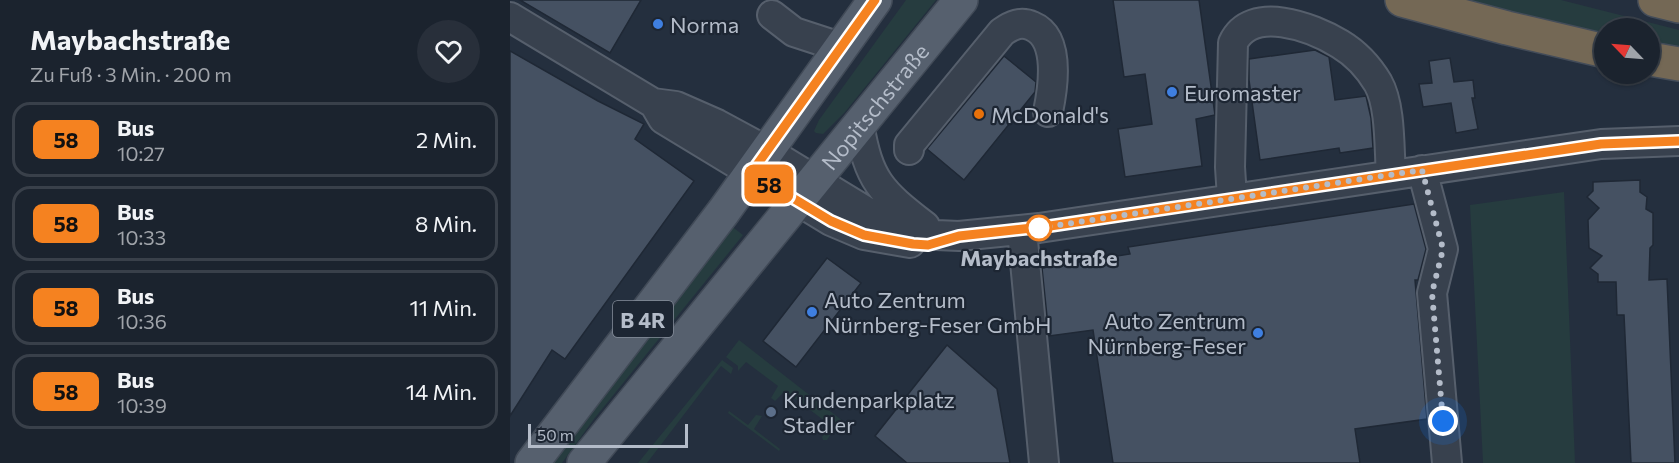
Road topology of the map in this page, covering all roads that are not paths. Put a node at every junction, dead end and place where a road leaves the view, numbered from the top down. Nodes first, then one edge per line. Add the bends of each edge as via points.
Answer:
1 (875, 0) edge
2 (961, 0) edge
3 (1402, 0) edge
4 (1654, 0) edge
5 (1679, 6) edge
6 (772, 15) dead end
7 (510, 17) edge
8 (840, 47) junction
9 (1594, 48) edge
10 (1660, 61) edge
11 (1679, 64) edge
12 (1048, 112) dead end
13 (860, 124) junction
14 (1679, 141) edge
15 (909, 150) dead end
16 (759, 162) junction
17 (1422, 170) junction
18 (1391, 175) junction
19 (805, 191) junction
20 (1232, 198) junction
21 (1022, 230) junction
22 (948, 235) junction
23 (532, 463) edge
24 (584, 463) edge
25 (1044, 463) edge
26 (1447, 463) edge

1 - 8 main road, B 4R
2 - 13 main road, Nopitschstraße / B 4R
3 - 9 highway
4 - 5 highway
6 - 8 street via 794,32
7 - 16 street via 653,103 676,106 717,124
8 - 16 main road, B 4R
10 - 11 highway
12 - 15 street via 1052,82 1049,44 1038,29 1026,23 1013,25 1002,32
13 - 19 main road, Nopitschstraße / B 4R
13 - 22 street via 865,154 882,189 892,201
14 - 17 street via 1601,144
16 - 19 street
16 - 23 main road, B 4R
17 - 18 street
17 - 26 street via 1443,249 1432,293
18 - 20 street
18 - 20 street via 1386,110 1379,86 1365,65 1341,44 1316,31 1279,21 1253,23 1238,32 1233,43
19 - 22 street via 891,223
19 - 24 main road, Nopitschstraße / B 4R
20 - 21 street
21 - 22 street
21 - 25 street

